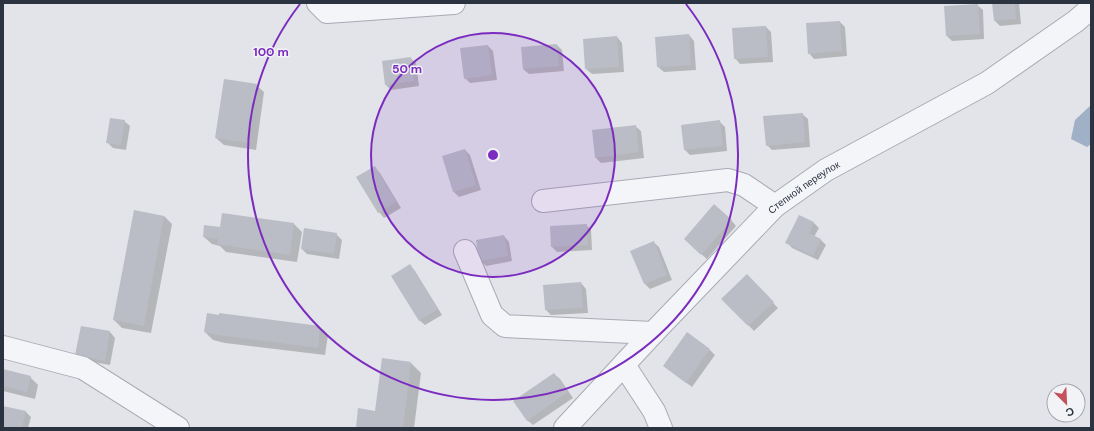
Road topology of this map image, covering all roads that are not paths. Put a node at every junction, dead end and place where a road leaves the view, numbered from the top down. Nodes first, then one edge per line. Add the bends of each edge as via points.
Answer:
1 (318, 3) edge
2 (454, 3) edge
3 (1091, 8) edge
4 (543, 201) dead end
5 (775, 206) junction
6 (465, 251) dead end
7 (653, 333) junction
8 (3, 347) edge
9 (624, 365) junction
10 (178, 428) edge
11 (565, 428) edge
12 (661, 428) edge

1 - 2 street via 327,12
3 - 5 street, Степной переулок via 987,83 826,170
4 - 5 street via 728,180 744,184
5 - 7 street, Степной переулок
6 - 7 street via 492,315 505,326
7 - 9 street, Степной переулок
8 - 10 street via 83,368
9 - 11 street, Степной переулок
9 - 12 street via 654,411

